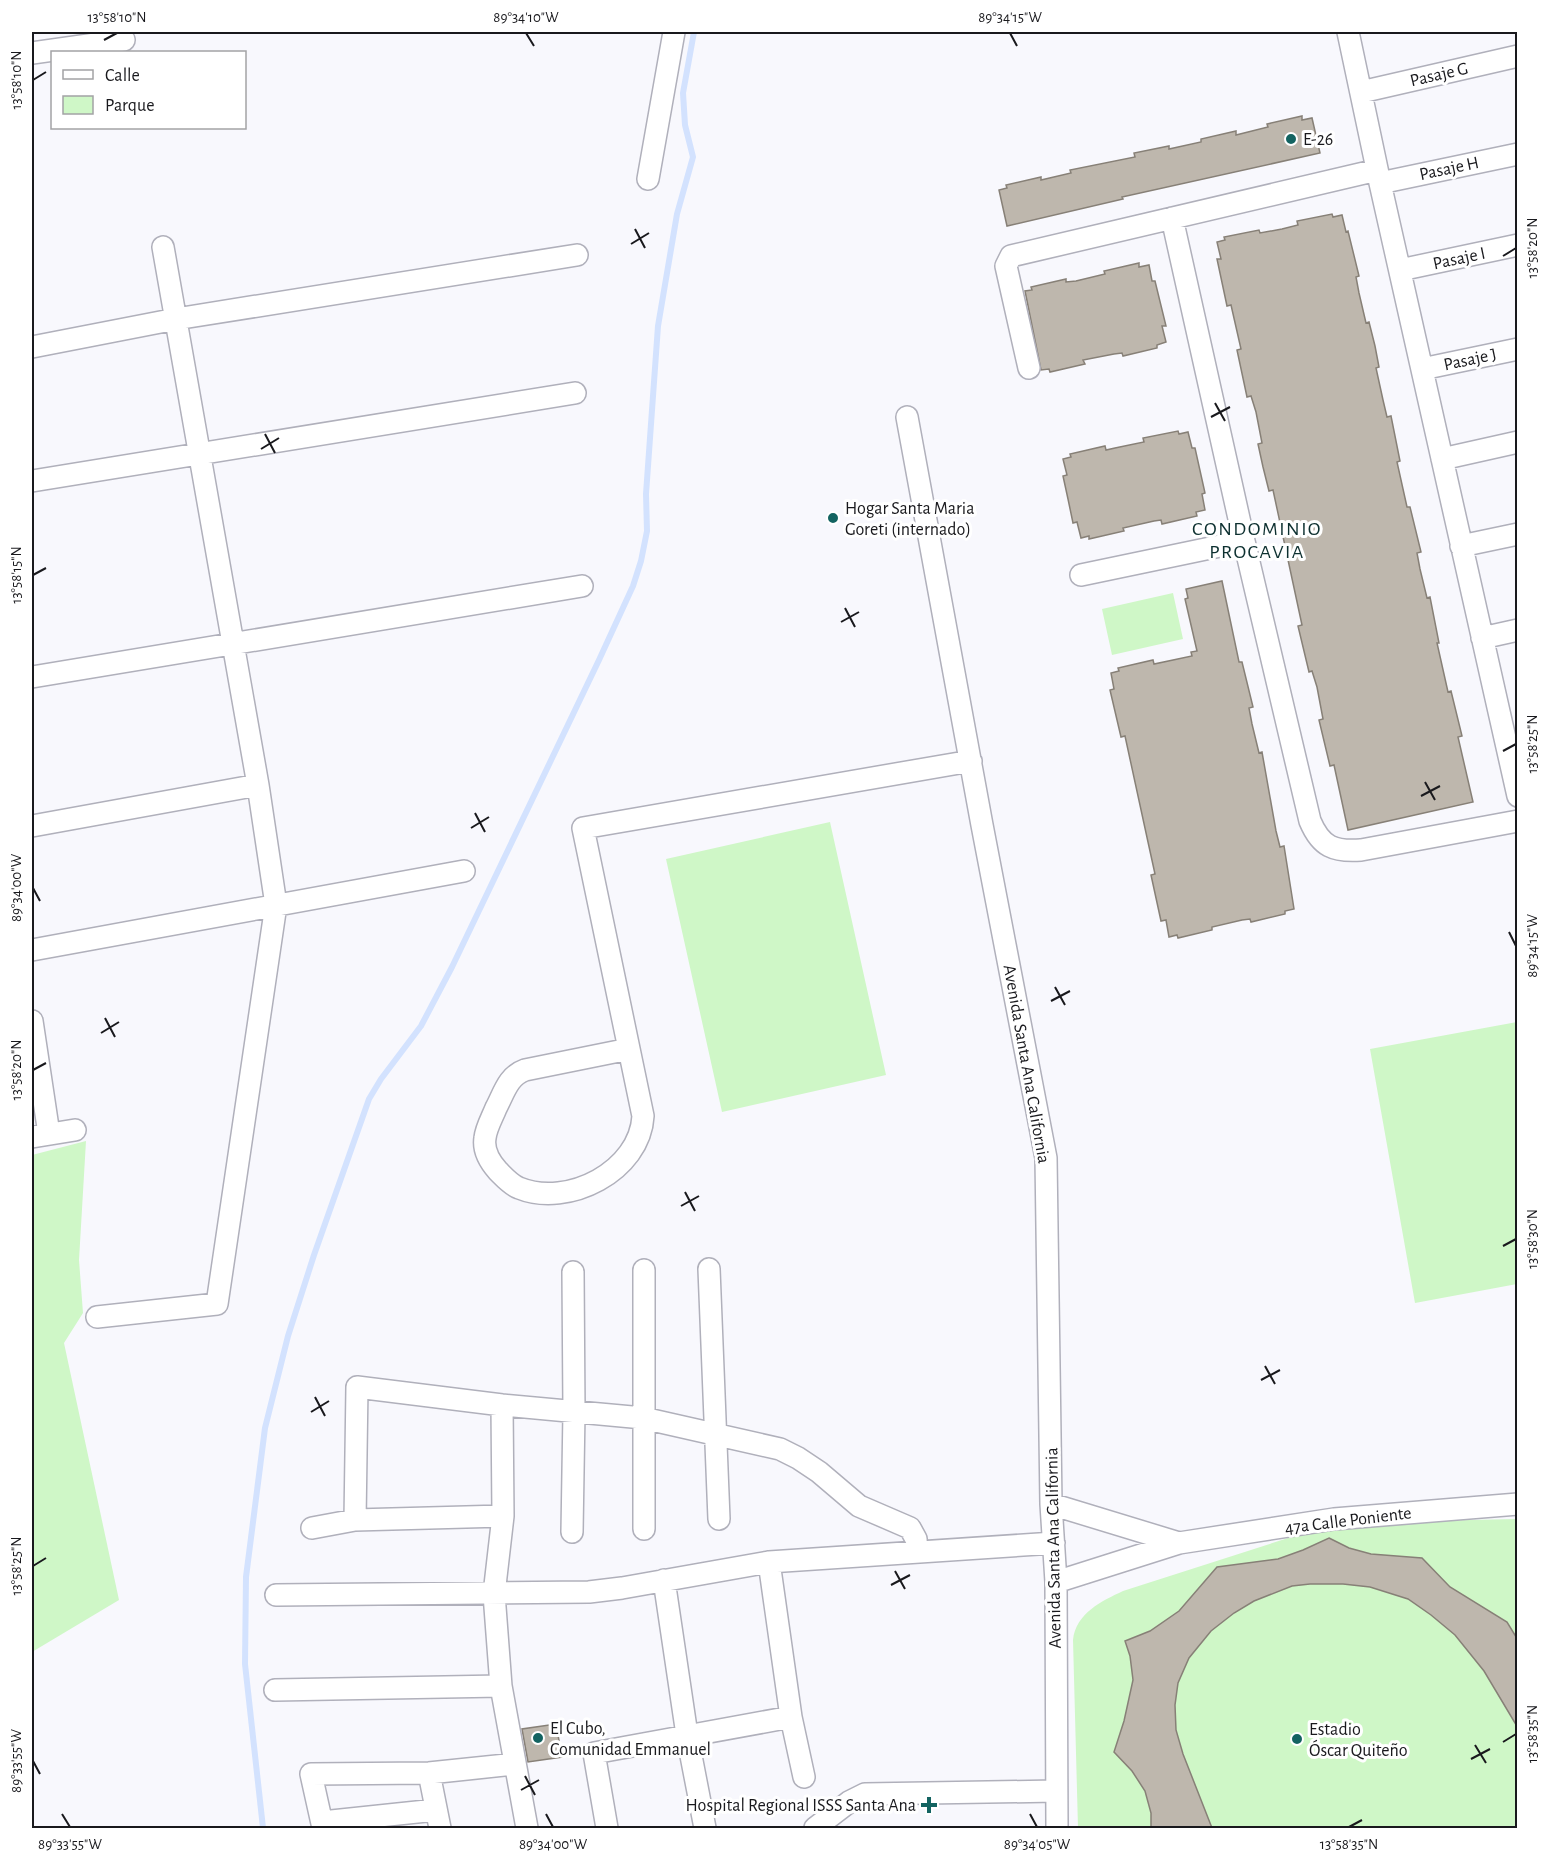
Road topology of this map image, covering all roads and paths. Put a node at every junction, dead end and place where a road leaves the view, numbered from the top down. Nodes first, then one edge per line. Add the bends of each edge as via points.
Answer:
1 (674, 32) edge
2 (1348, 32) edge
3 (124, 40) dead end
4 (32, 53) edge
5 (1518, 57) edge
6 (1361, 92) junction
7 (1518, 154) edge
8 (1378, 176) junction
9 (648, 178) dead end
10 (1172, 218) junction
11 (1518, 245) edge
12 (163, 247) dead end
13 (577, 255) dead end
14 (1400, 270) junction
15 (176, 319) junction
16 (32, 347) edge
17 (1518, 349) edge
18 (1029, 368) dead end
19 (1422, 369) junction
20 (575, 393) dead end
21 (906, 417) dead end
22 (1518, 442) edge
23 (199, 453) junction
24 (1442, 459) junction
25 (32, 481) edge
26 (1518, 534) edge
27 (1244, 541) junction
28 (1461, 546) junction
29 (1081, 575) dead end
30 (582, 586) dead end
31 (1518, 630) edge
32 (1482, 638) junction
33 (232, 643) junction
34 (32, 677) edge
35 (1511, 733) edge
36 (971, 761) junction
37 (258, 785) junction
38 (1518, 796) edge
39 (1518, 821) edge
40 (32, 826) edge
41 (464, 871) dead end
42 (276, 905) junction
43 (32, 950) edge
44 (32, 1021) edge
45 (629, 1048) junction
46 (75, 1130) dead end
47 (40, 1136) edge
48 (709, 1269) dead end
49 (644, 1270) dead end
50 (573, 1272) dead end
51 (98, 1317) dead end
52 (502, 1405) junction
53 (574, 1412) junction
54 (643, 1418) junction
55 (715, 1435) junction
56 (1051, 1504) junction
57 (1518, 1504) edge
58 (503, 1516) junction
59 (719, 1519) dead end
60 (355, 1520) junction
61 (312, 1528) dead end
62 (644, 1529) dead end
63 (572, 1532) dead end
64 (1054, 1543) junction
65 (1179, 1543) junction
66 (917, 1552) junction
67 (769, 1562) junction
68 (664, 1581) junction
69 (1056, 1582) junction
70 (494, 1594) junction
71 (276, 1595) dead end
72 (501, 1686) junction
73 (275, 1690) dead end
74 (791, 1717) junction
75 (687, 1735) junction
76 (515, 1764) junction
77 (429, 1773) junction
78 (804, 1777) dead end
79 (1056, 1791) junction
80 (438, 1819) edge
81 (322, 1825) edge
82 (527, 1828) edge
83 (607, 1828) edge
84 (705, 1828) edge
85 (814, 1828) edge
86 (1057, 1828) edge

1 - 9 street
2 - 6 street
3 - 4 street
5 - 6 street, Pasaje G
6 - 8 street
7 - 8 street, Pasaje H
8 - 10 street, Pasaje H
8 - 14 street
10 - 18 street, Pasaje H via 1009,258 1007,269
10 - 27 street
11 - 14 street, Pasaje I
12 - 15 street
13 - 15 street
14 - 19 street
15 - 16 street
15 - 23 street
17 - 19 street, Pasaje J
19 - 24 street
20 - 23 street
21 - 36 street, Avenida Santa Ana California
22 - 24 street
23 - 25 street
23 - 33 street
24 - 28 street
26 - 28 street
27 - 29 street
27 - 39 street via 1310,821 1323,843 1346,851 1361,850
28 - 32 street
30 - 33 street
31 - 32 street
32 - 35 street
33 - 34 street
33 - 37 street
35 - 38 street
36 - 45 street via 583,828
36 - 56 street, Avenida Santa Ana California via 1046,1158
37 - 40 street
37 - 42 street
41 - 42 street
42 - 43 street
42 - 51 street via 217,1304
44 - 47 street
45 - 45 street via 643,1116 640,1135 615,1169 582,1187 551,1195 508,1182 491,1163 484,1141 510,1079 517,1072
46 - 47 street
48 - 55 street
49 - 54 street
50 - 53 street
52 - 53 street
52 - 58 street
52 - 60 street via 357,1387
53 - 54 street
53 - 63 street
54 - 55 street
54 - 62 street
55 - 59 street
55 - 66 street via 780,1449 798,1458 859,1506 910,1528
56 - 64 street, Avenida Santa Ana California
56 - 65 street, 47a Calle Poniente
57 - 65 street, 47a Calle Poniente via 1334,1519
58 - 60 street
58 - 70 street
60 - 61 street
64 - 66 street
64 - 69 street, Avenida Santa Ana California
65 - 69 street, 47a Calle Poniente
66 - 67 street
67 - 68 street
67 - 74 street
68 - 70 street via 589,1592
68 - 75 street
69 - 79 street, Avenida Santa Ana California
70 - 71 street
70 - 72 street
72 - 73 street
72 - 76 street
74 - 75 street
74 - 78 street
75 - 83 street via 594,1753
75 - 84 street
76 - 77 street
76 - 82 street
77 - 80 street
77 - 81 street via 311,1774
79 - 85 street via 865,1794
79 - 86 street, Avenida Santa Ana California
80 - 81 street

